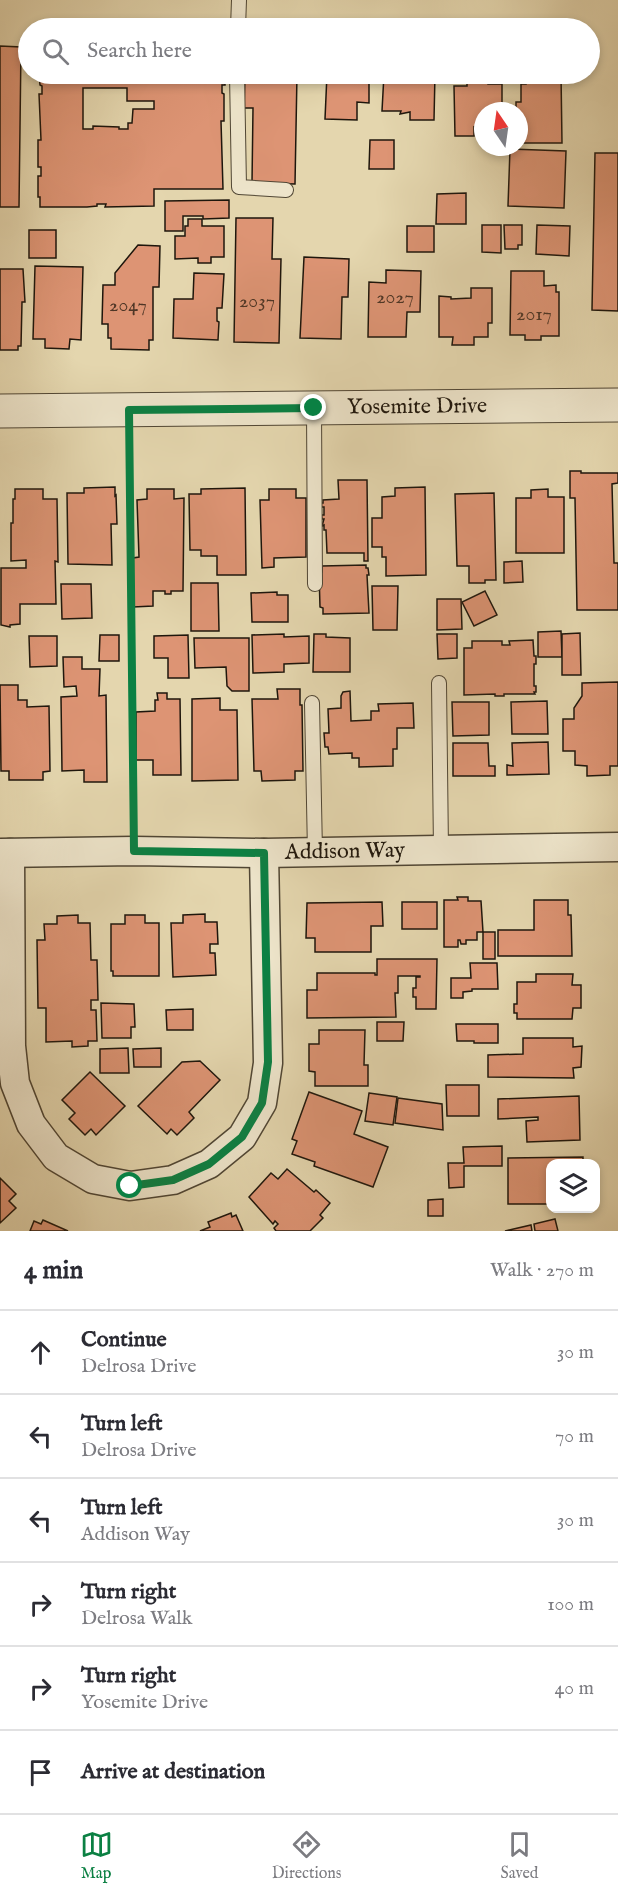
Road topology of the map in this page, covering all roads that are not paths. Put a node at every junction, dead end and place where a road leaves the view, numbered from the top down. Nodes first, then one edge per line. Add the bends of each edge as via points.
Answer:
1 (239, 0) edge
2 (238, 18) edge
3 (237, 84) edge
4 (286, 190) dead end
5 (618, 405) edge
6 (314, 408) junction
7 (0, 411) edge
8 (315, 584) dead end
9 (439, 683) dead end
10 (312, 703) dead end
11 (618, 848) edge
12 (441, 850) junction
13 (315, 852) junction
14 (5, 853) edge
15 (264, 853) junction

1 - 2 lane
3 - 4 lane via 239,187
5 - 6 street, Yosemite Drive
6 - 7 street, Yosemite Drive
6 - 8 lane
9 - 12 lane
10 - 13 lane
11 - 12 street, Addison Way
12 - 13 street, Addison Way
13 - 15 street, Addison Way
14 - 15 street, Addison Way
14 - 15 street via 15,1083 31,1124 56,1156 93,1179 130,1186 173,1180 209,1164 242,1137 262,1103 268,1062

